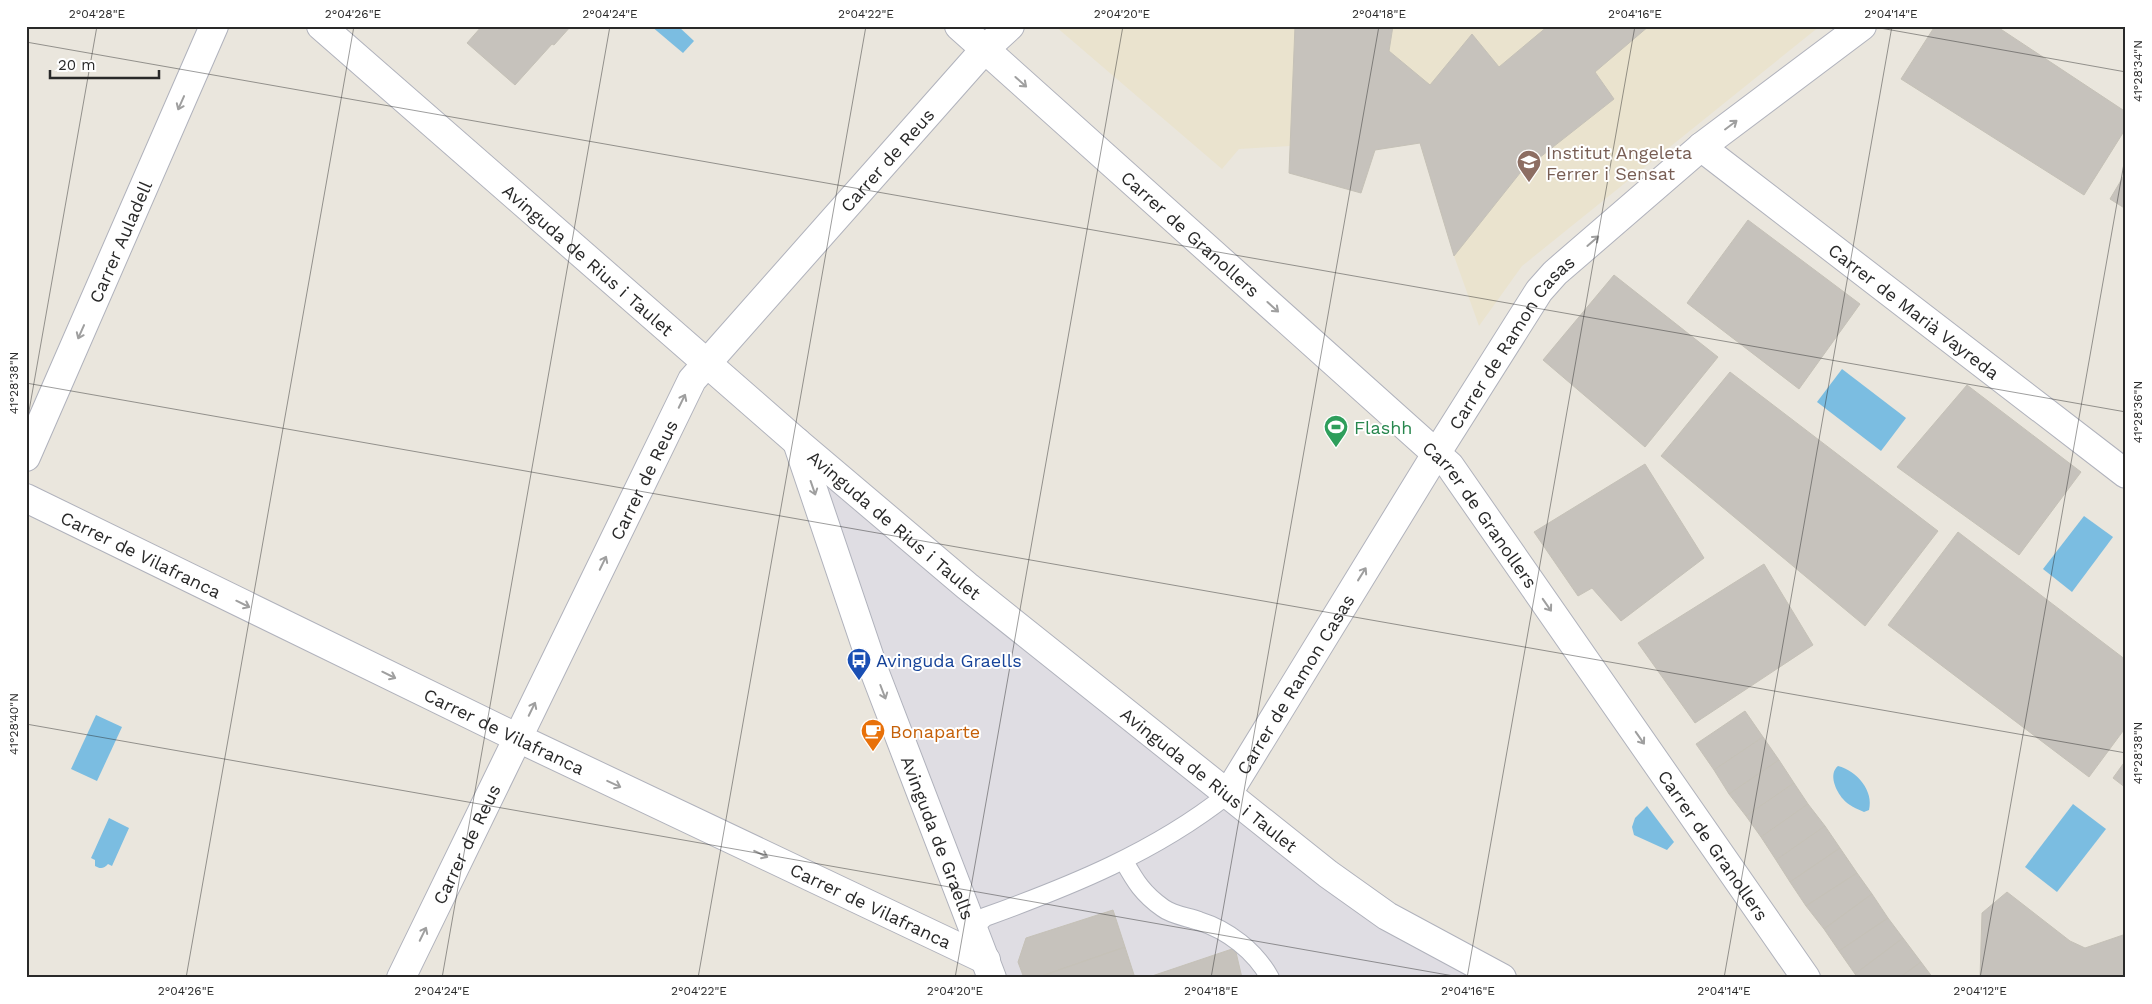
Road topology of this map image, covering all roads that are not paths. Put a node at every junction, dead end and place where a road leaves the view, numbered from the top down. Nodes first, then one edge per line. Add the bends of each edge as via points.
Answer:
1 (214, 26) edge
2 (321, 26) edge
3 (959, 26) edge
4 (1010, 26) edge
5 (1862, 26) edge
6 (985, 50) junction
7 (1701, 148) junction
8 (707, 362) junction
9 (797, 442) junction
10 (1436, 454) junction
11 (26, 456) edge
12 (2126, 474) edge
13 (26, 498) edge
14 (518, 738) junction
15 (1227, 795) junction
16 (1124, 861) junction
17 (974, 927) junction
18 (989, 969) edge
19 (401, 978) edge
20 (1270, 978) edge
21 (1502, 978) edge
22 (1806, 978) edge

1 -> 11 street, Carrer Auladell
2 - 8 street, Avinguda de Rius i Taulet
3 - 6 street, Carrer de Granollers
4 - 6 street, Carrer de Reus
7 -> 5 street, Carrer de Ramon Casas
6 - 8 street, Carrer de Reus
6 -> 10 street, Carrer de Granollers
10 -> 7 street, Carrer de Ramon Casas via 1544,285
7 - 12 street, Carrer de Marià Vayreda
8 - 9 street, Avinguda de Rius i Taulet
14 -> 8 street, Carrer de Reus via 692,380
9 - 15 street, Avinguda de Rius i Taulet via 967,586
9 -> 17 street, Avinguda de Graells via 875,673
15 -> 10 street, Carrer de Ramon Casas
10 -> 22 street, Carrer de Granollers via 1450,466
13 -> 14 street, Carrer de Vilafranca
14 -> 18 street, Carrer de Vilafranca
19 -> 14 street, Carrer de Reus
15 - 16 lane via 1198,818
15 - 21 street, Avinguda de Rius i Taulet via 1388,916
16 - 17 lane via 985,917
16 - 20 lane via 1140,889 1164,910 1208,923 1232,935
17 - 18 street, Avinguda de Graells

